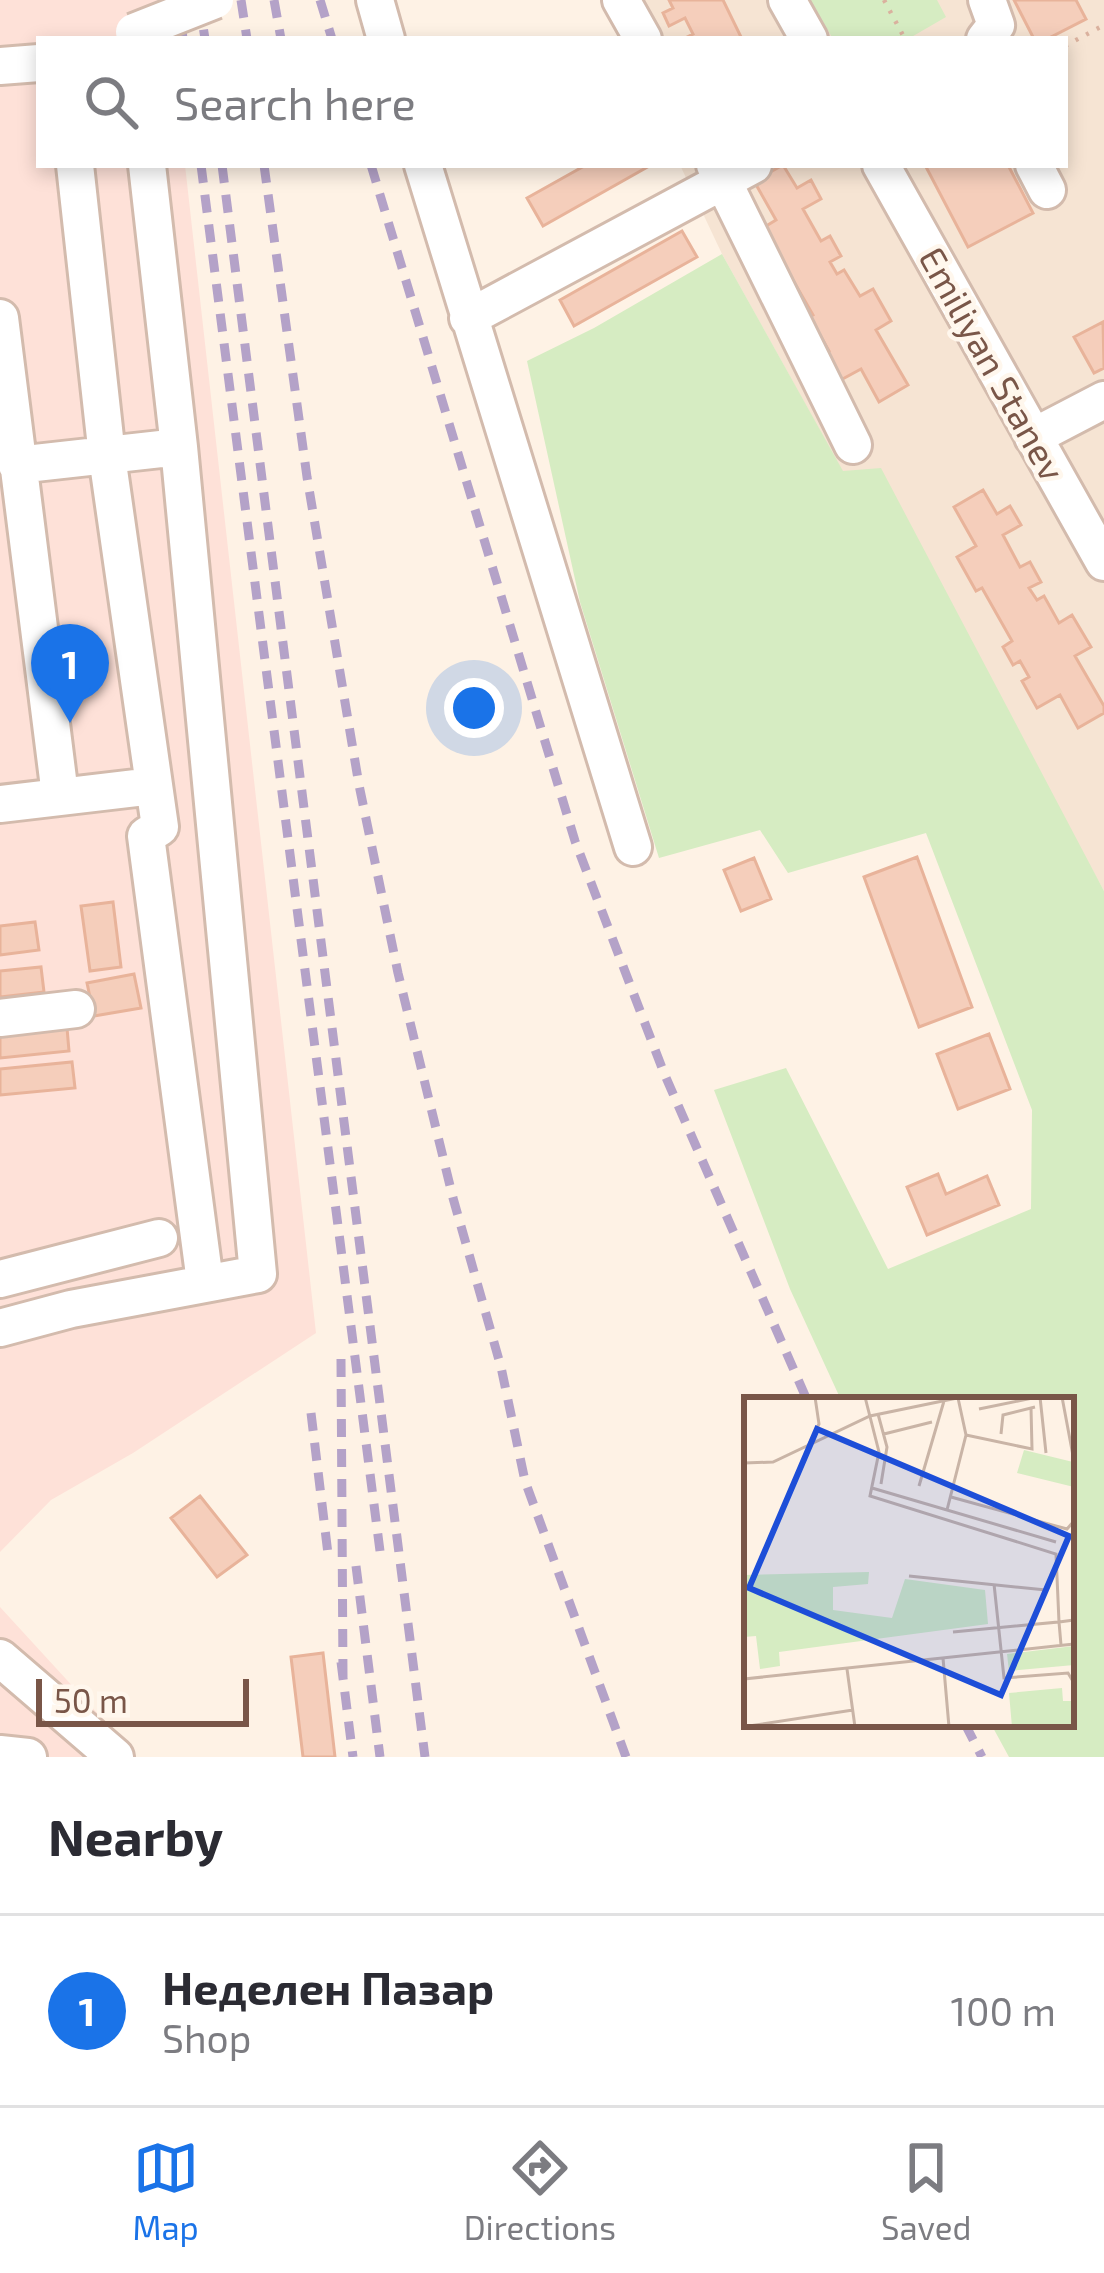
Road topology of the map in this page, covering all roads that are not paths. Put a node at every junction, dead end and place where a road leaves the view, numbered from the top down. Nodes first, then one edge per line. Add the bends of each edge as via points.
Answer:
1 (215, 0) edge
2 (375, 0) edge
3 (621, 0) edge
4 (787, 0) edge
5 (987, 0) edge
6 (134, 36) edge
7 (385, 36) edge
8 (642, 36) edge
9 (807, 36) edge
10 (987, 36) edge
11 (36, 63) edge
12 (0, 66) edge
13 (75, 168) edge
14 (146, 168) edge
15 (424, 168) edge
16 (883, 168) edge
17 (730, 170) edge
18 (0, 318) edge
19 (468, 318) junction
20 (1104, 400) edge
21 (1033, 437) junction
22 (853, 445) dead end
23 (179, 447) junction
24 (106, 456) junction
25 (17, 465) junction
26 (1104, 562) edge
27 (153, 786) junction
28 (60, 795) junction
29 (0, 804) edge
30 (633, 847) dead end
31 (76, 1009) dead end
32 (0, 1018) edge
33 (159, 1238) dead end
34 (0, 1279) edge
35 (205, 1282) junction
36 (0, 1328) edge
37 (0, 1658) edge
38 (0, 1754) edge
39 (28, 1757) edge
40 (115, 1757) edge

1 - 6 street, bridge
2 - 7 street
3 - 8 street
4 - 9 street
5 - 10 street via 996,25
11 - 12 street
13 - 24 street
14 - 23 street
15 - 19 street
16 - 21 street, Emiliyan Stanev
17 - 19 street
17 - 22 street
18 - 25 street
19 - 30 street
20 - 21 street
21 - 26 street, Emiliyan Stanev
23 - 24 street
23 - 35 street via 258,1274
24 - 25 street
24 - 27 street
25 - 28 street
27 - 28 street
27 - 35 street via 160,827 146,836
28 - 29 street
31 - 32 street
33 - 34 street
35 - 36 street
37 - 40 street
38 - 39 street

